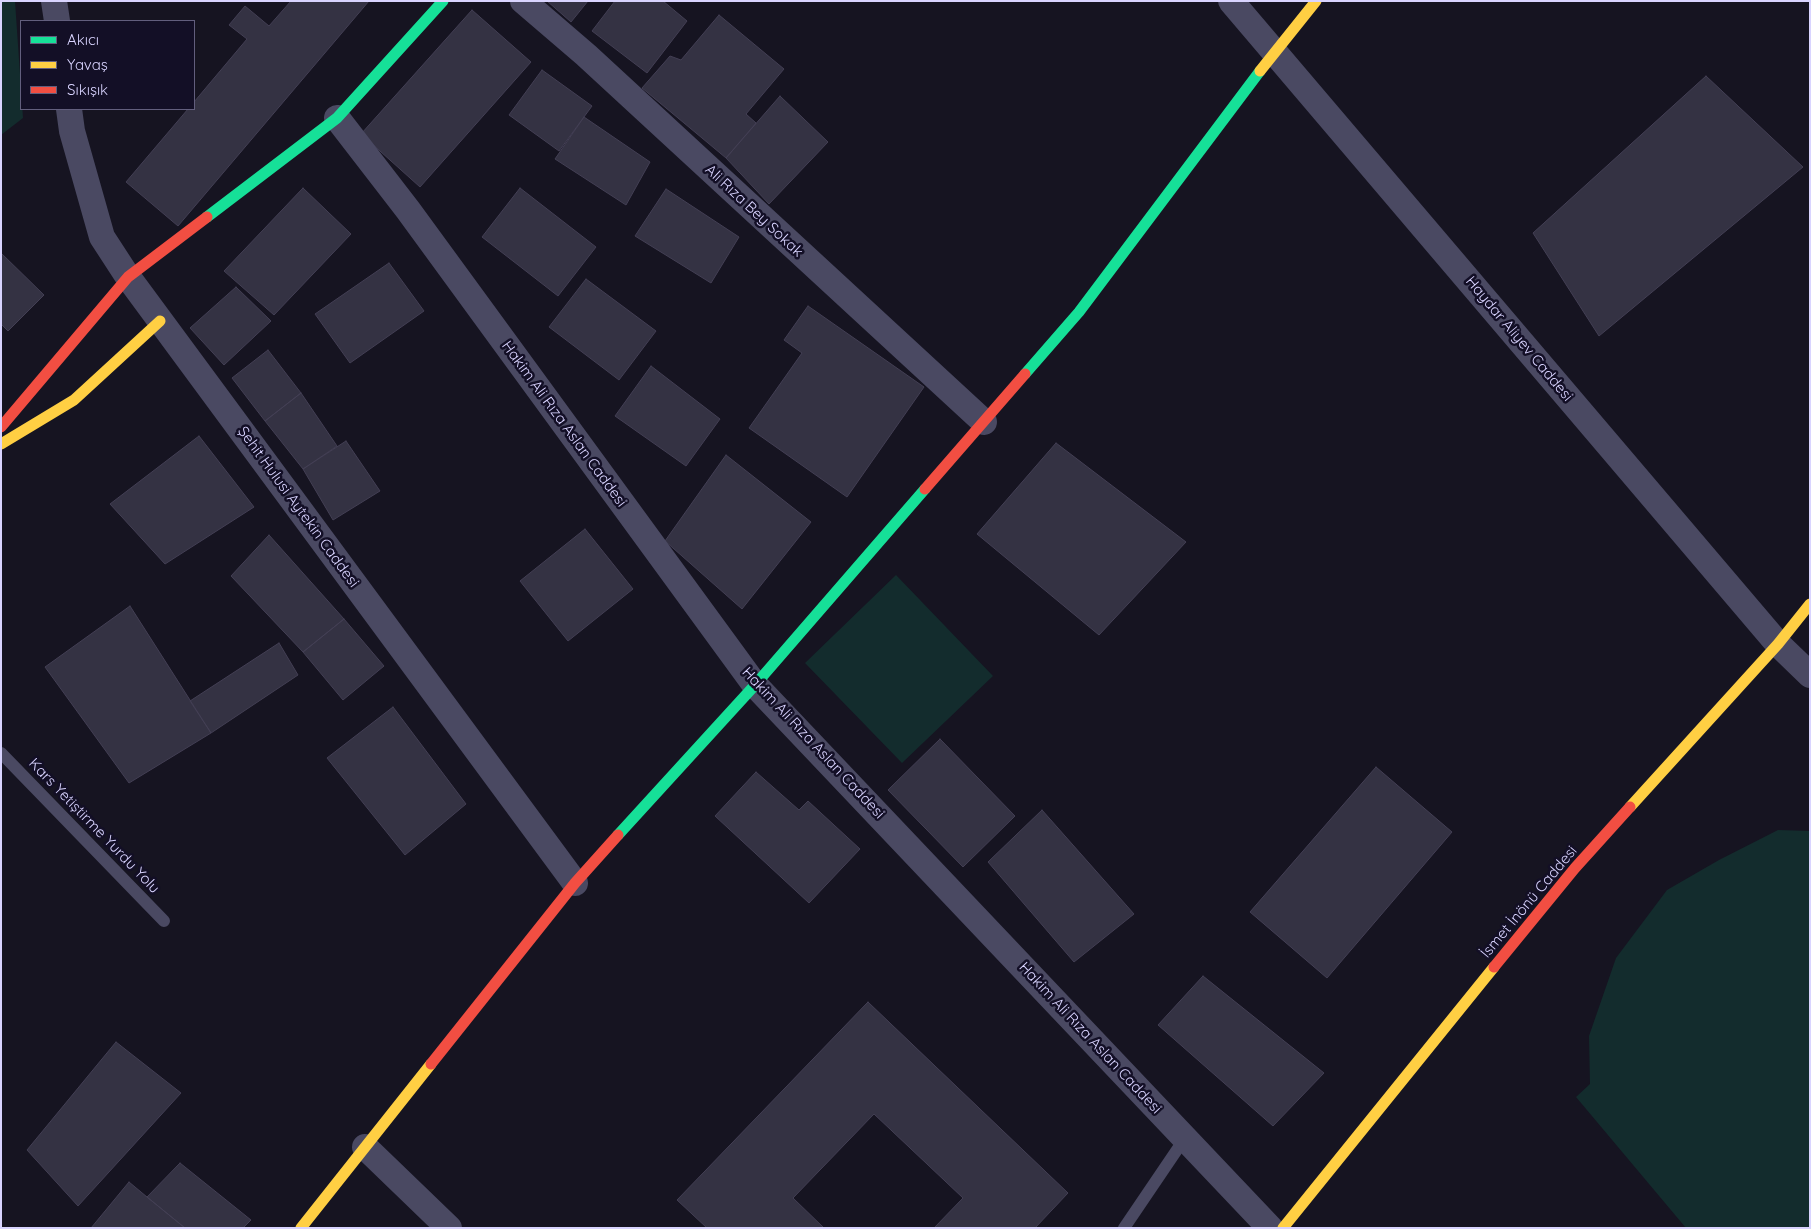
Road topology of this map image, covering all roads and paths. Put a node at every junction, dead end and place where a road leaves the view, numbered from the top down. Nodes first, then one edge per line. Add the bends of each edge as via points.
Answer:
1 (54, 1) edge
2 (443, 1) edge
3 (524, 1) edge
4 (1230, 1) edge
5 (1316, 1) edge
6 (57, 20) edge
7 (1274, 52) junction
8 (69, 110) edge
9 (336, 118) junction
10 (128, 277) junction
11 (160, 321) junction
12 (984, 422) junction
13 (1, 427) edge
14 (1, 444) edge
15 (1810, 604) edge
16 (1778, 644) junction
17 (1810, 675) edge
18 (755, 685) junction
19 (1, 753) edge
20 (575, 883) junction
21 (164, 921) dead end
22 (1185, 1138) junction
23 (365, 1147) junction
24 (301, 1228) edge
25 (449, 1228) edge
26 (1124, 1228) edge
27 (1270, 1228) edge
28 (1283, 1228) edge

1 - 6 street
2 - 9 street
3 - 12 street, Ali Rıza Bey Sokak
4 - 7 street, Haydar Aliyev Caddesi
5 - 7 street
7 - 12 street via 1079,312
7 - 16 street, Haydar Aliyev Caddesi
8 - 10 street, Şehit Hulusi Aytekin Caddesi via 102,237
9 - 10 street
9 - 18 street, Hakim Ali Rıza Aslan Caddesi via 408,210
10 - 11 street, Şehit Hulusi Aytekin Caddesi
10 - 13 street
11 - 14 street via 74,400
11 - 20 street, Şehit Hulusi Aytekin Caddesi
12 - 18 street
15 - 16 street, İsmet İnönü Caddesi
16 - 17 street, Haydar Aliyev Caddesi
16 - 28 street, İsmet İnönü Caddesi via 1575,868
18 - 20 street
18 - 22 street, Hakim Ali Rıza Aslan Caddesi
19 - 21 lane, Kars Yetiştirme Yurdu Yolu
20 - 23 street
22 - 26 lane
22 - 27 street, Hakim Ali Rıza Aslan Caddesi
23 - 24 street
23 - 25 street

